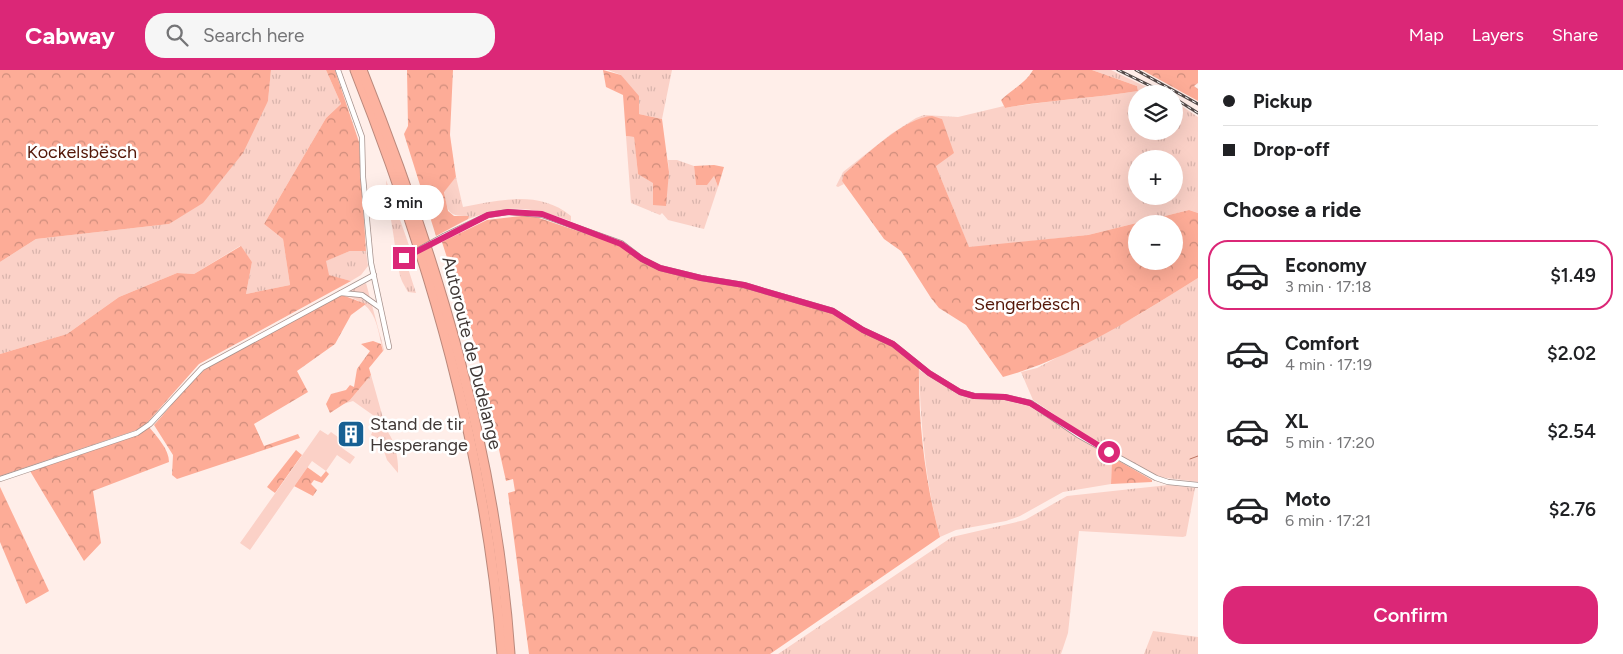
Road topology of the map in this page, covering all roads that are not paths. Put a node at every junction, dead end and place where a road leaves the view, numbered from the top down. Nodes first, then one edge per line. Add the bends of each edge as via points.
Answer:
1 (338, 70) edge
2 (355, 70) edge
3 (362, 70) edge
4 (404, 258) dead end
5 (374, 275) junction
6 (339, 293) junction
7 (379, 308) junction
8 (389, 347) dead end
9 (0, 479) edge
10 (1198, 485) edge
11 (502, 654) edge
12 (510, 654) edge

1 - 5 street via 362,137
2 - 11 highway, Autoroute de Dudelange via 418,241 457,377 488,530
3 - 12 highway, Autoroute de Dudelange via 420,224 455,338 487,480
4 - 10 street, bridge via 488,215 508,212 542,214 621,244 660,268 744,285 833,311 893,344 929,373 960,392 1030,403 1078,435 1168,482
5 - 6 street
5 - 7 street
6 - 7 street via 362,295
6 - 9 street via 202,368 150,424 137,433
7 - 8 street

